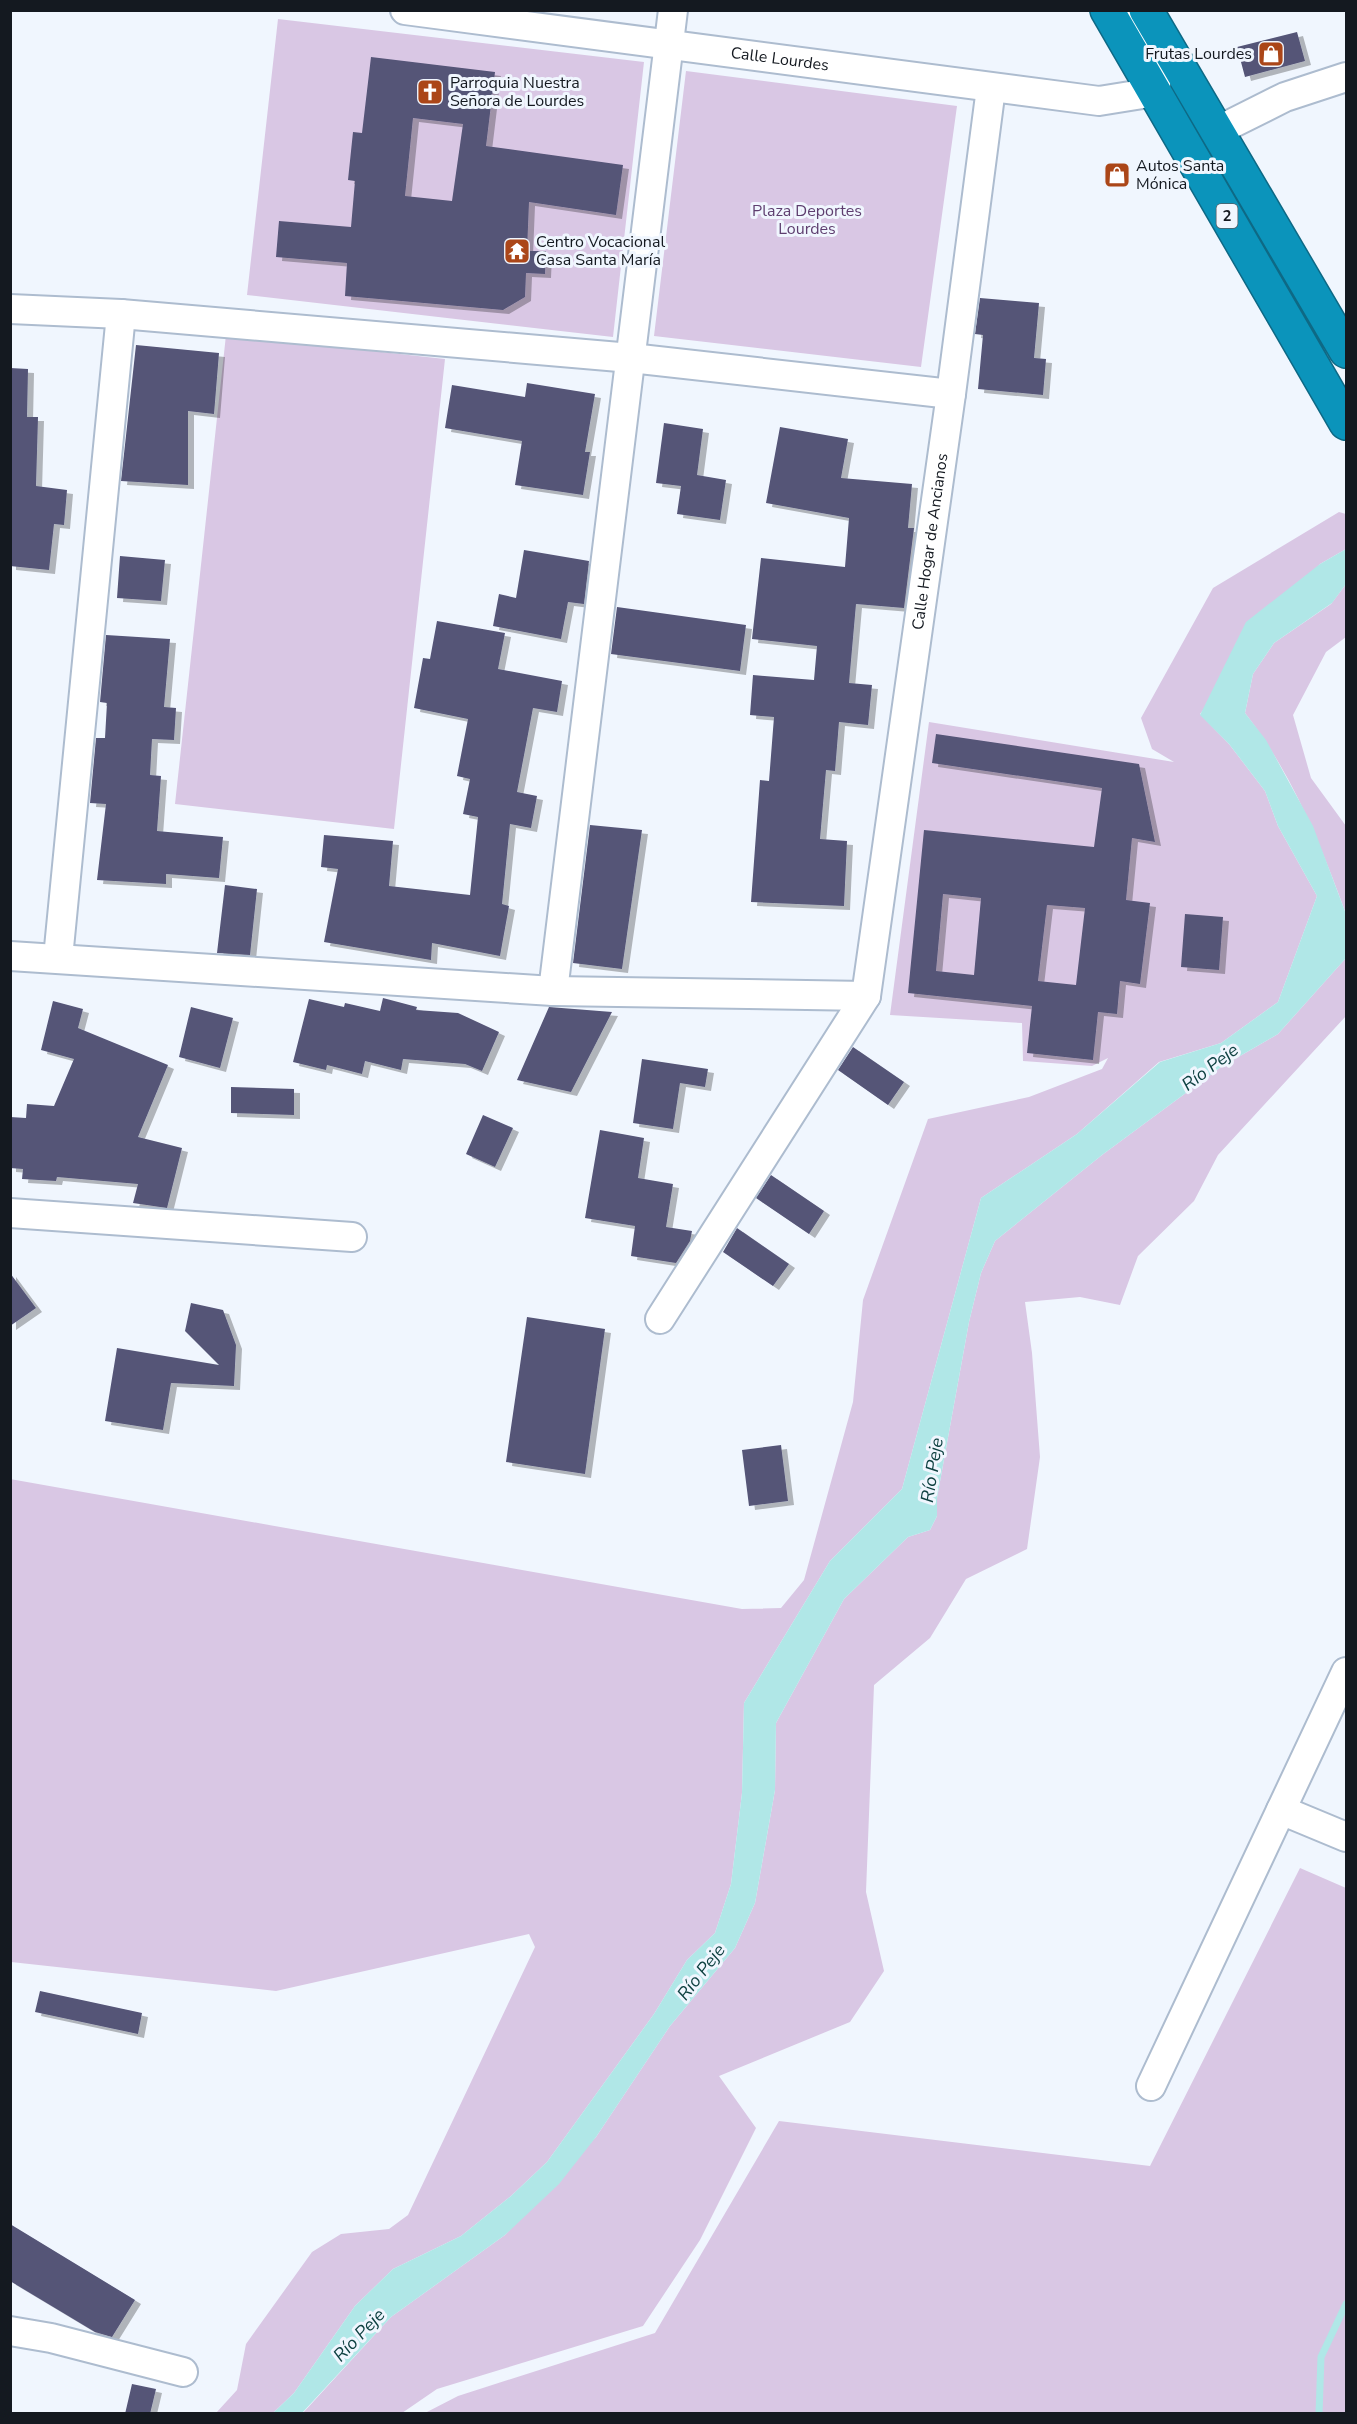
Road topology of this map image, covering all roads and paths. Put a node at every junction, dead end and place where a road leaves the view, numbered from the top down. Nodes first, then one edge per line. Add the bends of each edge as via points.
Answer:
1 (405, 10) edge
2 (673, 10) edge
3 (1107, 10) edge
4 (1134, 10) edge
5 (1146, 10) edge
6 (669, 43) junction
7 (1347, 76) edge
8 (991, 88) junction
9 (1155, 92) junction
10 (1217, 130) junction
11 (1251, 188) junction
12 (10, 309) edge
13 (121, 314) junction
14 (1347, 351) edge
15 (631, 358) junction
16 (951, 394) junction
17 (1347, 423) edge
18 (10, 956) edge
19 (58, 958) junction
20 (553, 991) junction
21 (866, 996) junction
22 (10, 1213) edge
23 (352, 1237) dead end
24 (660, 1319) dead end
25 (1347, 1672) edge
26 (1281, 1810) junction
27 (1347, 1837) edge
28 (1151, 2086) dead end
29 (10, 2331) edge
30 (183, 2372) dead end

1 - 6 street, Calle Lourdes
2 - 6 street
3 - 9 highway, 2
4 - 9 street via 1134,22 1154,57 1158,77
5 - 10 highway, 2
6 - 8 street, Calle Lourdes
6 - 15 street
7 - 10 street via 1285,97
8 - 9 street, Calle Lourdes via 1099,101
8 - 16 street, Calle Hogar de Ancianos
9 - 11 street via 1190,116 1221,168
9 - 17 highway, 2
10 - 11 highway, 2
11 - 14 highway, 2
12 - 13 street
13 - 15 street
13 - 19 street
15 - 16 street
15 - 20 street
16 - 21 street, Calle Hogar de Ancianos
18 - 19 street
19 - 20 street
20 - 21 street
21 - 24 street
22 - 23 street
25 - 26 street
26 - 27 street
26 - 28 street
29 - 30 street

